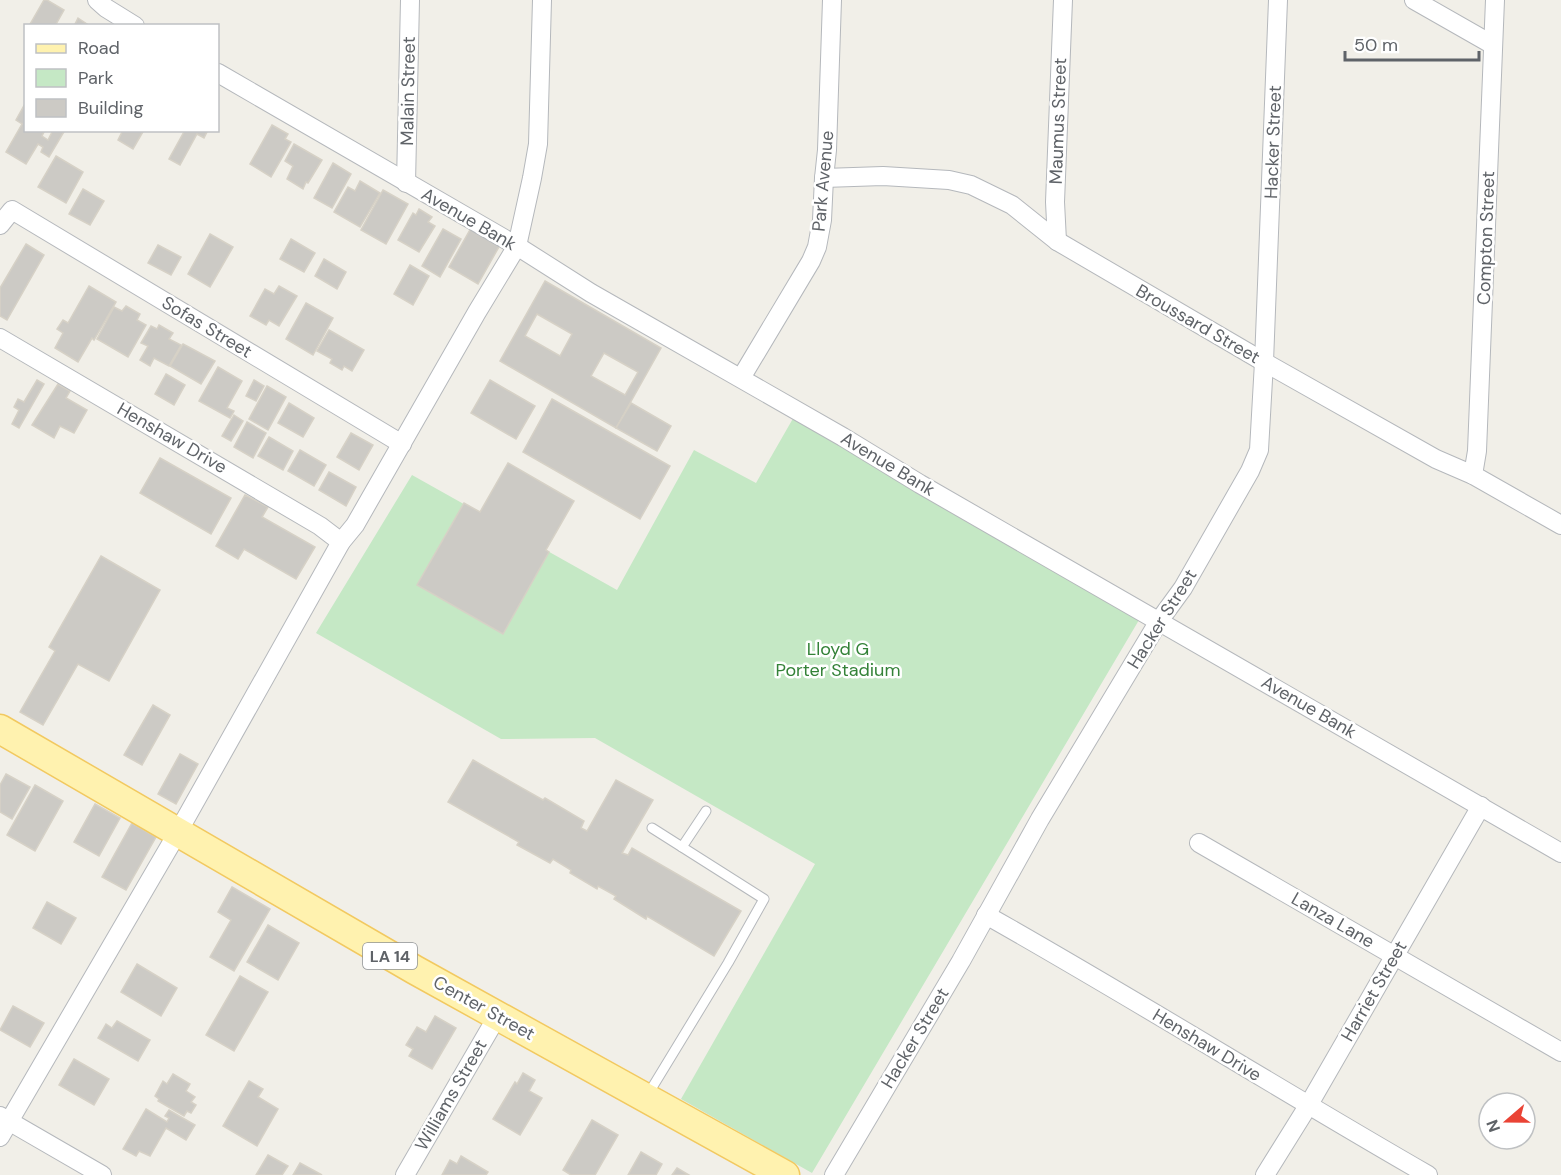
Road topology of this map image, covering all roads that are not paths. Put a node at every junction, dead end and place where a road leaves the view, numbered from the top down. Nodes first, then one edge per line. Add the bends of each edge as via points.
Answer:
1 (97, 0) edge
2 (410, 0) edge
3 (542, 0) edge
4 (832, 0) edge
5 (1063, 0) edge
6 (1278, 0) edge
7 (1414, 0) edge
8 (1495, 0) edge
9 (132, 24) edge
10 (1493, 45) junction
11 (219, 74) edge
12 (824, 178) junction
13 (406, 183) junction
14 (0, 225) edge
15 (1057, 241) junction
16 (517, 246) junction
17 (0, 338) edge
18 (1264, 362) junction
19 (741, 378) junction
20 (402, 444) junction
21 (1473, 476) junction
22 (1561, 525) edge
23 (342, 542) junction
24 (1159, 621) junction
25 (0, 729) edge
26 (1481, 806) junction
27 (706, 811) dead end
28 (652, 828) dead end
29 (178, 832) junction
30 (1199, 843) dead end
31 (682, 847) junction
32 (1561, 853) edge
33 (986, 915) junction
34 (1394, 955) junction
35 (498, 1015) junction
36 (1561, 1052) edge
37 (646, 1098) junction
38 (1308, 1106) junction
39 (3, 1124) edge
40 (102, 1175) edge
41 (405, 1175) edge
42 (785, 1175) edge
43 (834, 1175) edge
44 (1265, 1175) edge
45 (1428, 1175) edge

1 - 9 street
2 - 13 street, Malain Street
3 - 16 street via 538,144
4 - 12 street, Park Avenue
5 - 15 street, Maumus Street
6 - 18 street, Hacker Street
7 - 10 street
8 - 10 street, Compton Street
10 - 21 street, Compton Street via 1478,451
11 - 13 street, Avenue Bank
12 - 15 street, Broussard Street via 882,176 972,185 1012,205
12 - 19 street, Park Avenue via 817,247
13 - 16 street, Avenue Bank
14 - 20 street, Sofas Street via 12,210
15 - 18 street, Broussard Street
16 - 19 street, Avenue Bank
16 - 20 street
17 - 23 street, Henshaw Drive via 320,525
18 - 21 street, Broussard Street
18 - 24 street, Hacker Street via 1259,450 1184,588
19 - 24 street, Avenue Bank
20 - 23 street
21 - 22 street, Broussard Street
23 - 29 street
24 - 26 street, Avenue Bank
24 - 33 street, Hacker Street
25 - 29 main road, Center Street / LA 14
26 - 32 street, Avenue Bank
26 - 34 street, Harriet Street
27 - 31 lane
28 - 31 lane
29 - 35 main road, Center Street / LA 14
29 - 39 street
30 - 34 street, Lanza Lane
31 - 37 lane via 764,899
33 - 38 street, Henshaw Drive
33 - 43 street, Hacker Street
34 - 36 street, Lanza Lane
34 - 38 street, Harriet Street
35 - 37 main road, Center Street / LA 14
35 - 41 street, Williams Street
37 - 42 main road, Center Street / LA 14
38 - 44 street, Harriet Street
38 - 45 street, Henshaw Drive
39 - 40 street

